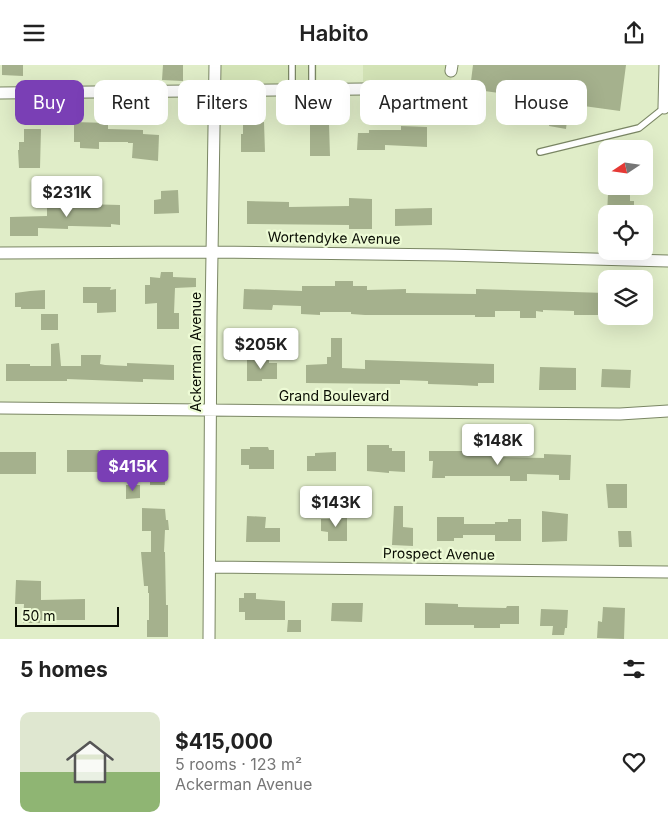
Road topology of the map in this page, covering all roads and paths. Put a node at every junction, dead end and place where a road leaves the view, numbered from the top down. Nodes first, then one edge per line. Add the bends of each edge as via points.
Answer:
1 (215, 65) edge
2 (292, 65) edge
3 (312, 65) edge
4 (665, 65) edge
5 (215, 80) edge
6 (292, 80) edge
7 (312, 80) edge
8 (178, 91) edge
9 (0, 93) edge
10 (666, 108) edge
11 (214, 125) edge
12 (540, 152) dead end
13 (212, 252) junction
14 (0, 253) edge
15 (668, 261) edge
16 (0, 408) edge
17 (210, 411) junction
18 (668, 411) edge
19 (210, 567) junction
20 (668, 572) edge
21 (209, 639) edge

1 - 5 street, Ackerman Avenue
2 - 6 lane
3 - 7 lane
4 - 10 street
8 - 9 street
10 - 12 lane via 640,128
11 - 13 street, Ackerman Avenue
13 - 14 street, Wortendyke Avenue
13 - 15 street, Wortendyke Avenue
13 - 17 street, Ackerman Avenue
16 - 17 street, Grand Boulevard
17 - 18 street, Grand Boulevard via 620,414
17 - 19 street, Ackerman Avenue
19 - 20 street, Prospect Avenue
19 - 21 street, Ackerman Avenue

